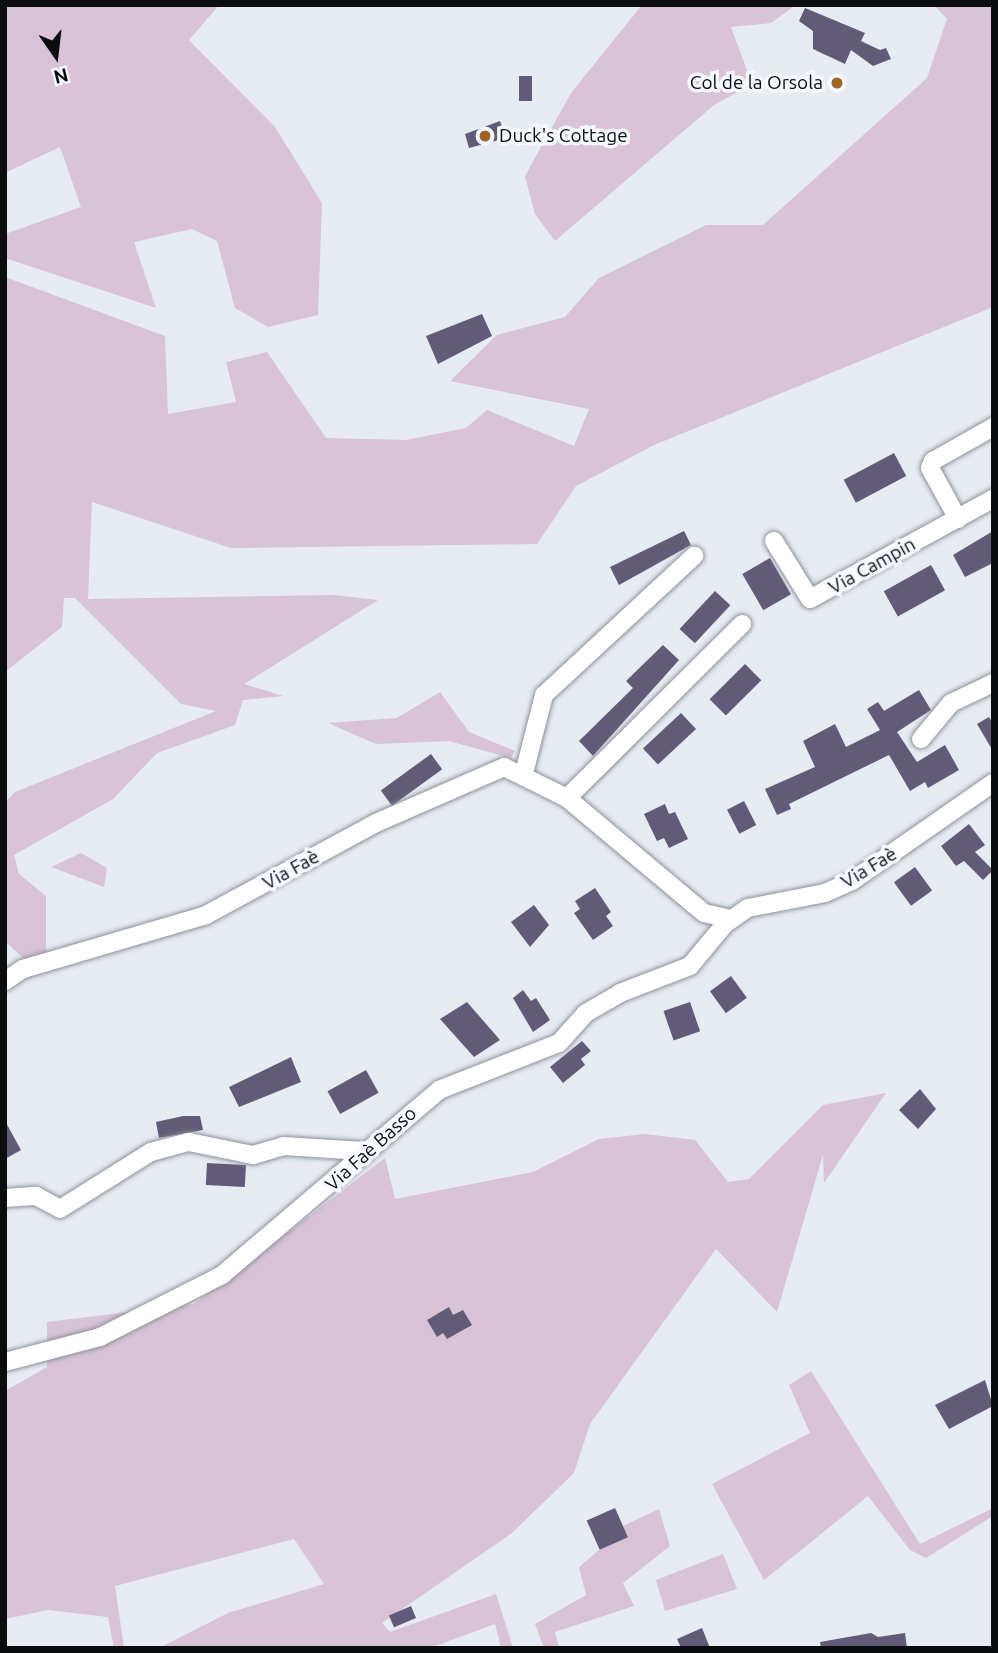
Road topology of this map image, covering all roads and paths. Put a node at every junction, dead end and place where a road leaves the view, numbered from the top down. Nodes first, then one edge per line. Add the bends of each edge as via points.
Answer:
1 (993, 427) edge
2 (993, 499) edge
3 (958, 519) junction
4 (774, 541) dead end
5 (694, 556) dead end
6 (742, 624) dead end
7 (993, 682) edge
8 (921, 739) dead end
9 (524, 773) junction
10 (993, 783) edge
11 (567, 798) junction
12 (728, 922) junction
13 (5, 981) edge
14 (363, 1152) junction
15 (5, 1198) edge
16 (5, 1362) edge

1 - 3 street via 933,461 930,468
2 - 3 street, Via Campin
3 - 4 street, Via Campin via 810,600
5 - 9 street via 544,695
6 - 11 street
7 - 8 street via 951,703
9 - 11 street, Via Faè
9 - 13 street, Via Faè via 504,767 484,772 206,915 23,970
10 - 12 street, Via Faè via 852,881 825,893 748,908
11 - 12 street, Via Faè via 704,912
12 - 14 street, Via Faè Basso via 690,966 620,993 586,1013 559,1043 514,1063 454,1080
14 - 15 street via 284,1146 253,1155 189,1142 151,1152 60,1209 36,1196
14 - 16 street, Via Faè Basso via 310,1205 222,1275 100,1337

